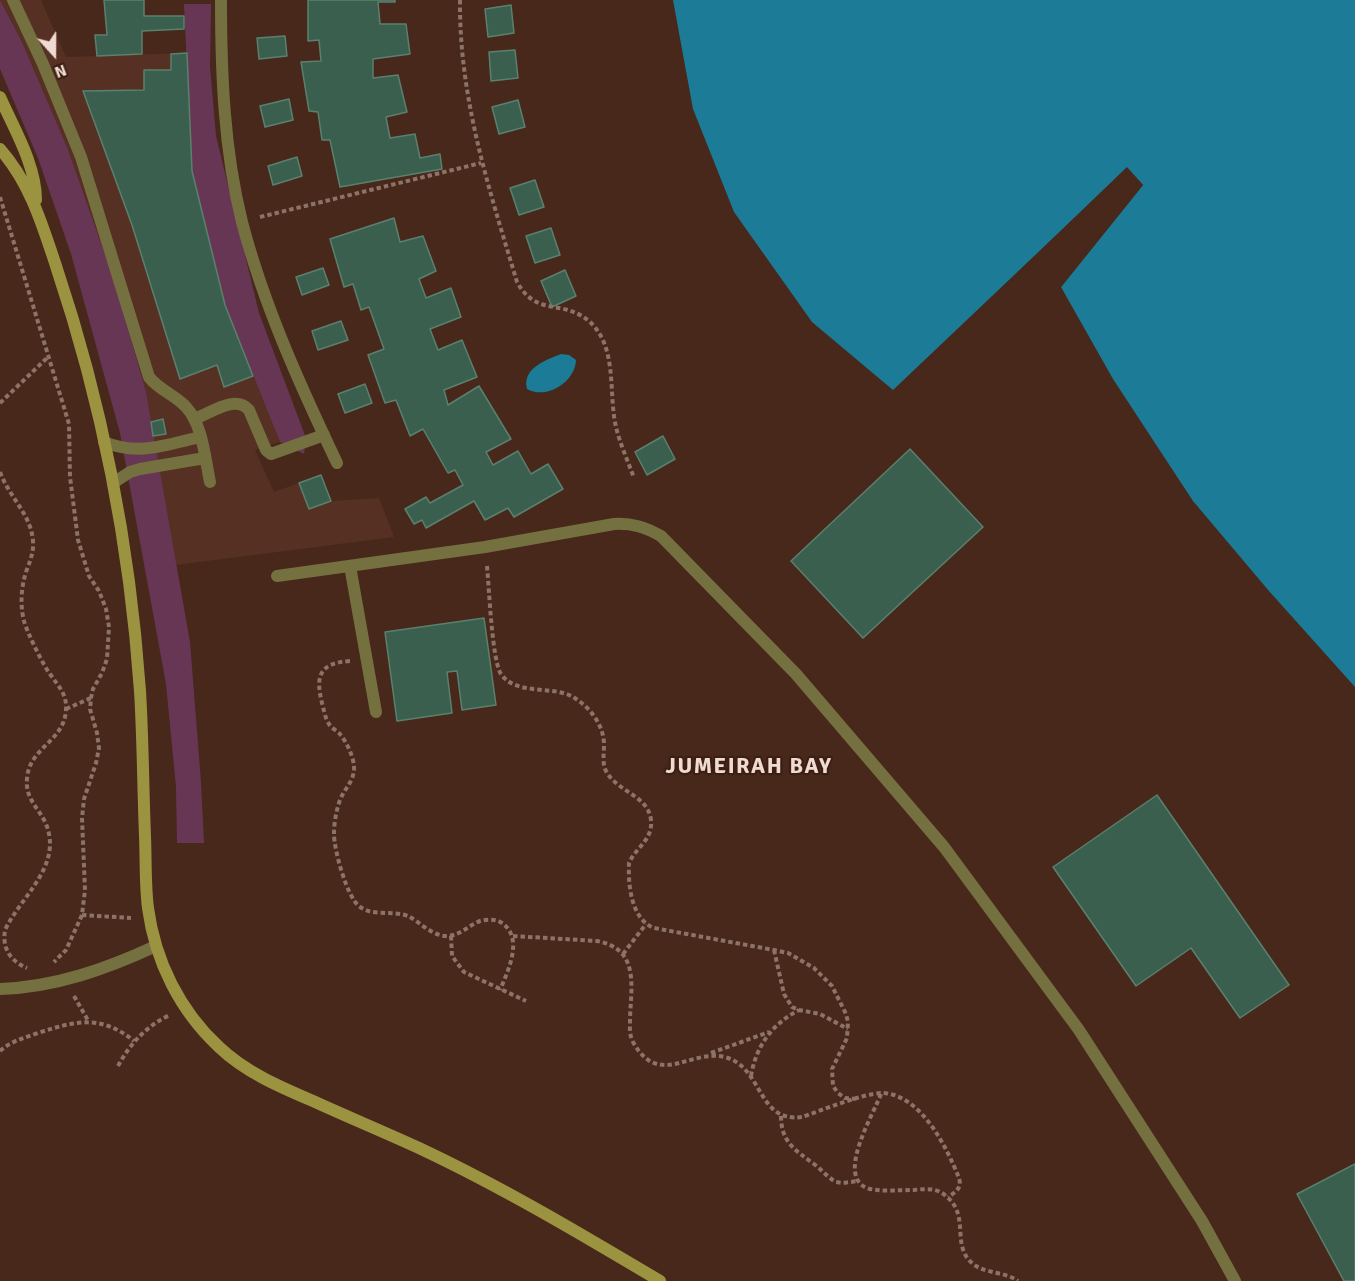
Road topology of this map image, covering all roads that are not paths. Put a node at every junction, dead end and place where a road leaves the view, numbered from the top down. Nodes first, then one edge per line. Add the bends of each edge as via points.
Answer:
1 (13, 0) edge
2 (221, 0) edge
3 (2, 105) edge
4 (0, 149) edge
5 (36, 207) junction
6 (195, 419) junction
7 (324, 435) junction
8 (200, 437) junction
9 (104, 442) junction
10 (205, 458) junction
11 (337, 463) dead end
12 (210, 482) dead end
13 (112, 483) junction
14 (350, 566) junction
15 (277, 576) dead end
16 (376, 712) dead end
17 (156, 946) junction
18 (0, 989) edge
19 (660, 1281) edge
20 (1235, 1281) edge

1 - 6 street via 81,157 149,378
2 - 7 street via 224,108 242,221 283,345
3 - 5 street via 32,175
4 - 5 street
5 - 9 street via 68,302
6 - 7 street via 232,403 245,405 271,454
6 - 8 street
7 - 11 street
8 - 9 street via 136,450
8 - 10 street
9 - 13 street
10 - 12 street
10 - 13 street via 140,469
13 - 17 street via 130,593 140,692 147,905
14 - 15 street
14 - 16 street
14 - 20 street via 614,524 646,528 661,536 796,674 944,847 1079,1030 1202,1221
17 - 18 street via 67,980
17 - 19 street via 171,984 192,1018 220,1048 252,1073 430,1154 546,1214

